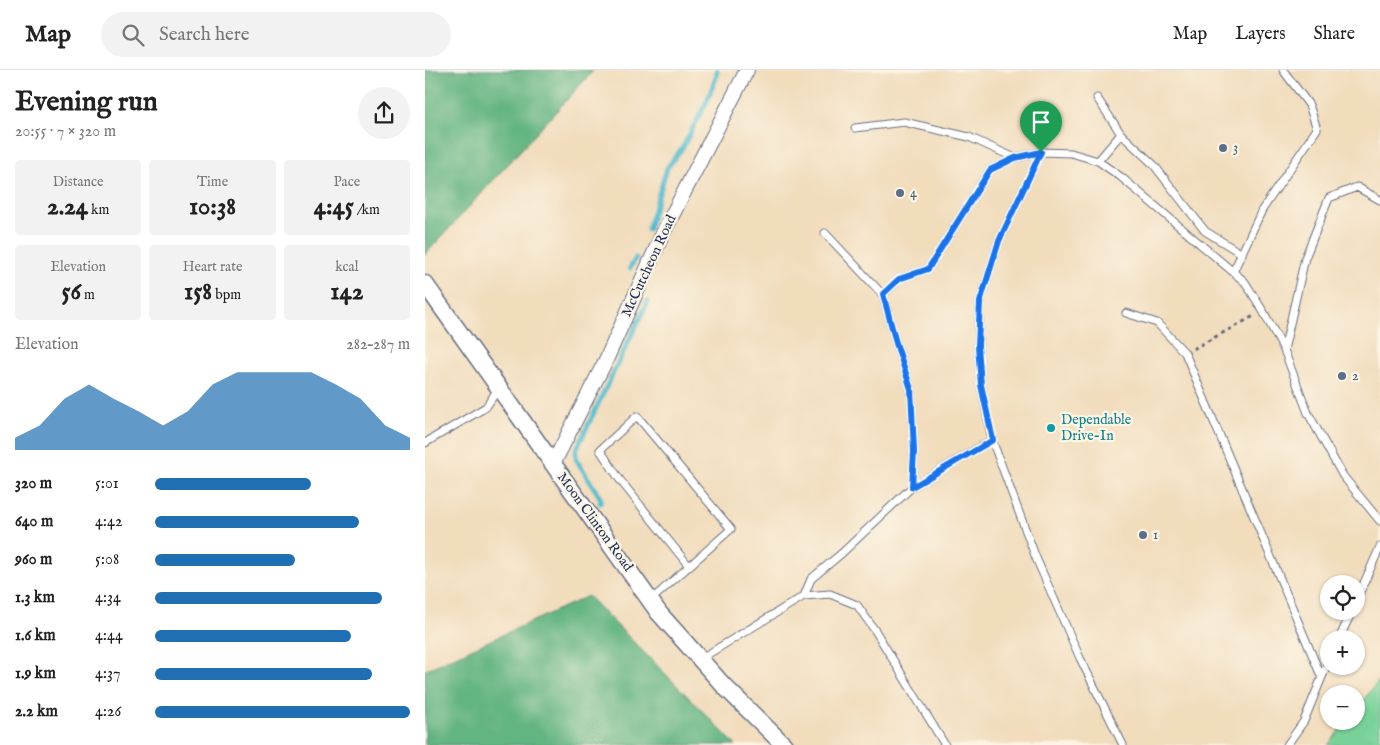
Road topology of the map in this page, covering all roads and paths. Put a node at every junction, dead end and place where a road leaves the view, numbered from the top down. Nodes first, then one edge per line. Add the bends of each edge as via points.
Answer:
1 (747, 70) edge
2 (1283, 70) edge
3 (1097, 98) dead end
4 (855, 128) dead end
5 (1121, 134) junction
6 (1041, 152) junction
7 (1015, 158) junction
8 (1099, 161) junction
9 (1380, 200) edge
10 (825, 233) dead end
11 (1241, 254) junction
12 (1233, 272) junction
13 (425, 284) edge
14 (883, 294) junction
15 (1263, 311) junction
16 (1126, 313) dead end
17 (1284, 350) junction
18 (1185, 353) junction
19 (498, 388) junction
20 (993, 440) junction
21 (425, 443) edge
22 (553, 464) junction
23 (912, 487) junction
24 (1380, 521) edge
25 (1380, 546) edge
26 (689, 566) junction
27 (1365, 580) edge
28 (803, 596) junction
29 (651, 601) junction
30 (699, 659) junction
31 (1321, 676) joint
32 (784, 745) edge
33 (945, 745) edge
34 (1123, 745) edge
35 (1287, 745) edge

1 - 22 street, McCutcheon Road via 664,231 606,360
2 - 11 lane via 1309,105 1317,129 1262,210
3 - 5 lane
4 - 7 lane via 903,122 969,137
5 - 8 lane
5 - 11 lane via 1154,165 1205,231
6 - 7 lane
6 - 8 lane via 1071,153
6 - 20 lane via 999,241 980,302 978,346 981,385
7 - 14 lane via 990,170 928,269 899,279
8 - 12 lane
9 - 17 lane via 1357,187 1329,198 1305,258
10 - 14 lane
11 - 12 lane
12 - 15 lane via 1245,282
13 - 19 street, Moon Clinton Road
14 - 23 lane via 911,389
15 - 17 lane
15 - 18 path
16 - 18 lane via 1157,323
17 - 24 lane via 1308,413 1343,476
18 - 31 lane
19 - 21 lane via 486,407
19 - 22 street, Moon Clinton Road
20 - 23 lane
20 - 34 lane via 1036,558
22 - 29 street, Moon Clinton Road
23 - 28 lane via 811,580
25 - 27 lane
26 - 26 lane via 731,529 637,416 599,450
26 - 29 lane
28 - 30 lane
28 - 33 lane via 830,594 857,605
29 - 30 street, Moon Clinton Road
30 - 32 street, Moon Clinton Road
31 - 35 lane via 1304,721

